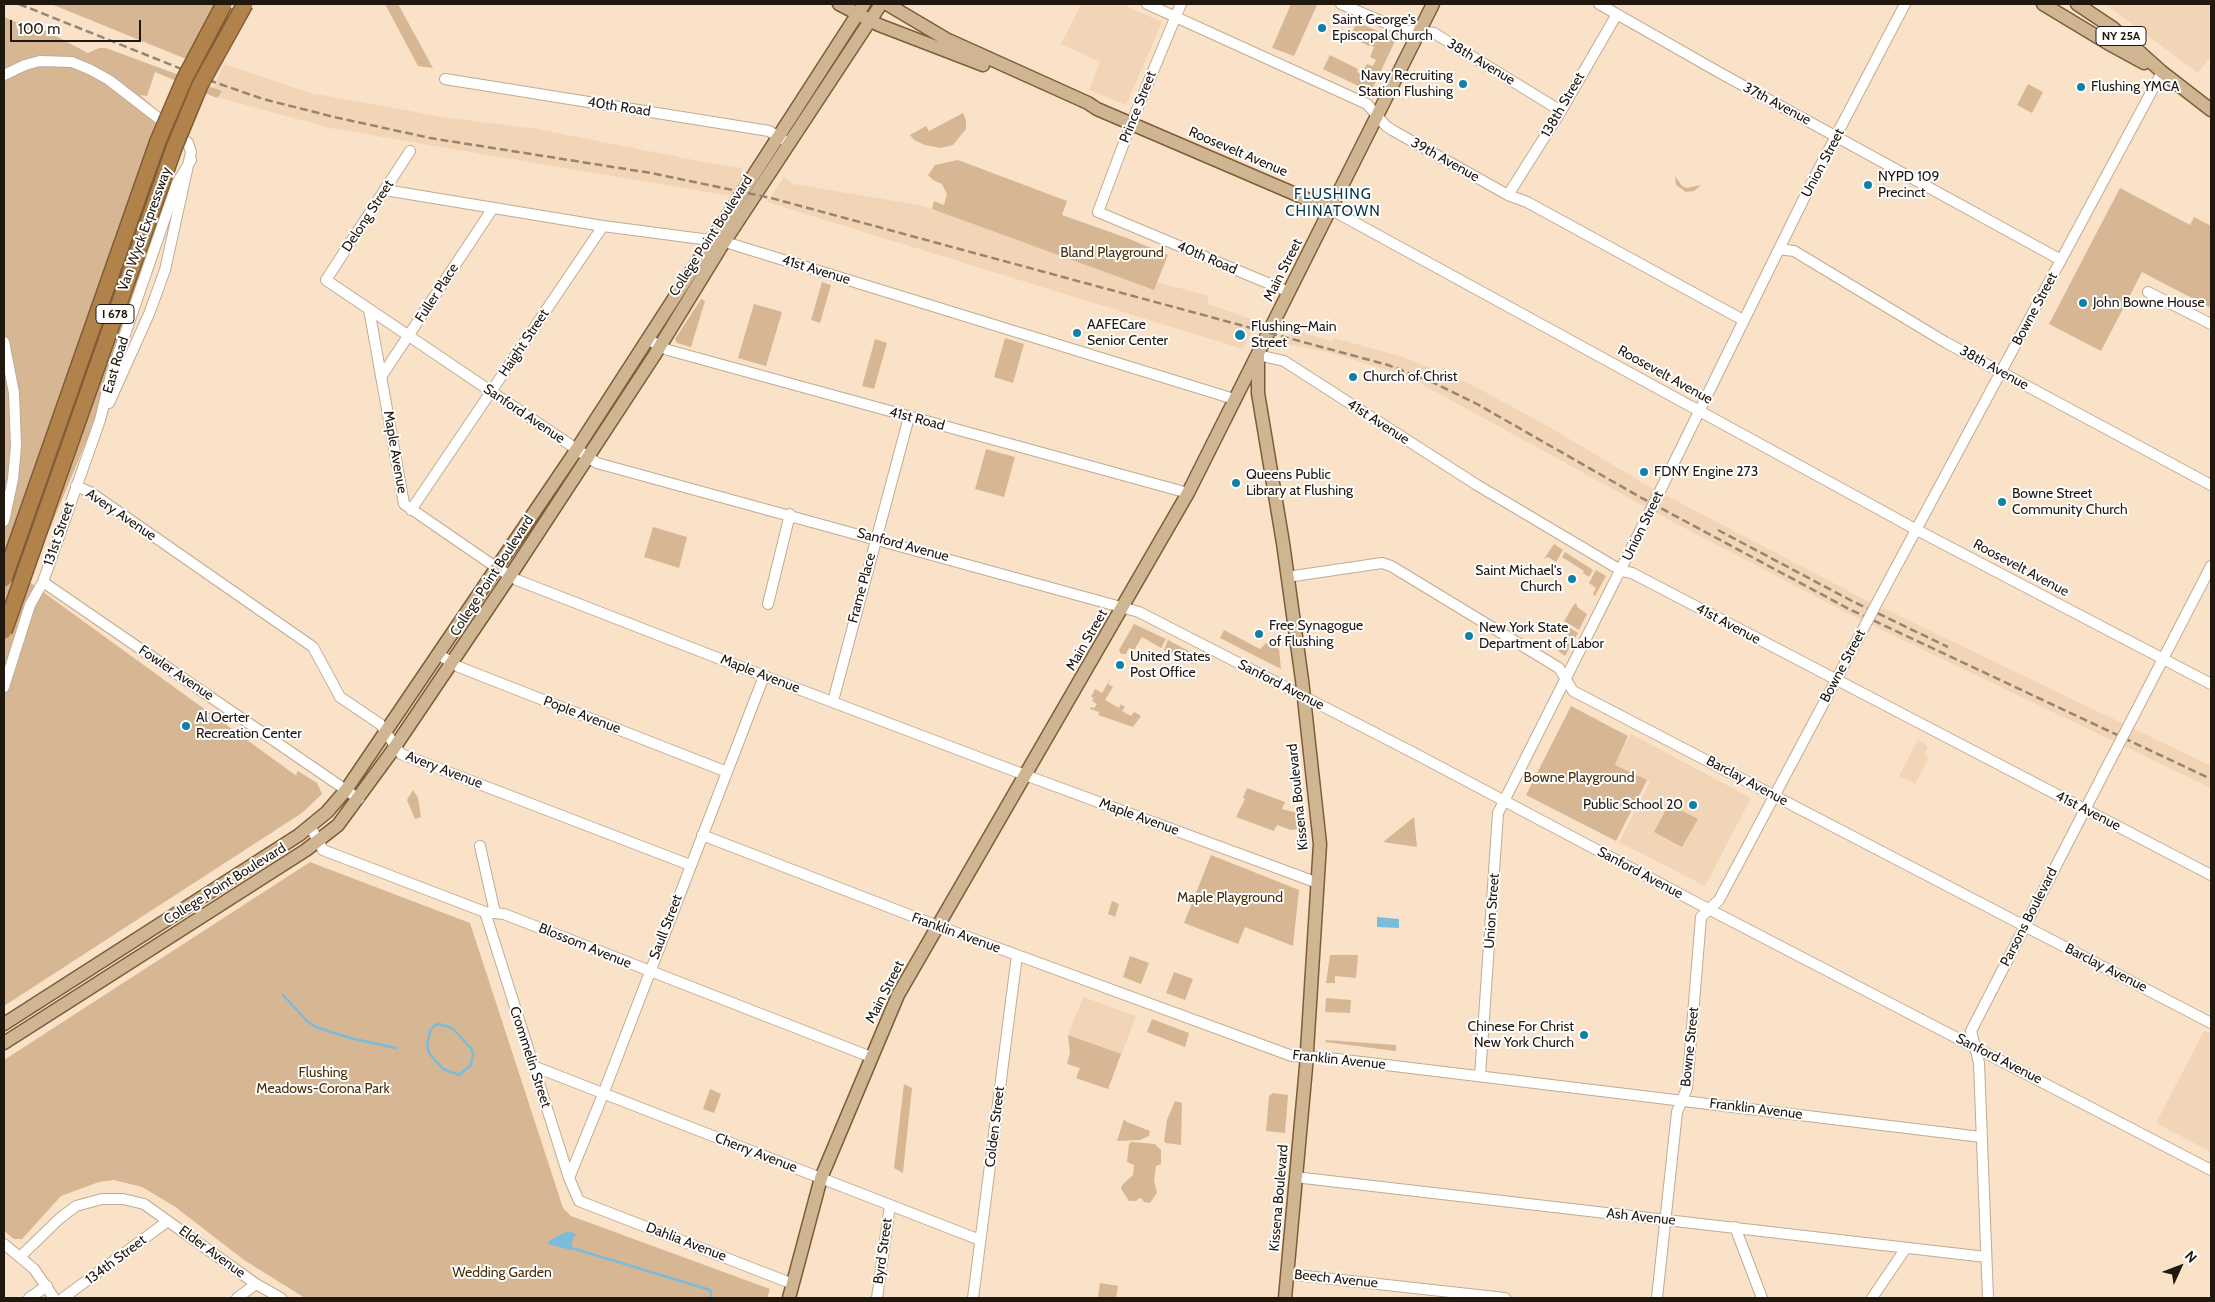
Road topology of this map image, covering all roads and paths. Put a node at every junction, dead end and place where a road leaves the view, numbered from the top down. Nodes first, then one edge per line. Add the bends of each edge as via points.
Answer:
1 (224, 4) edge
2 (245, 4) edge
3 (839, 4) edge
4 (881, 4) edge
5 (887, 4) edge
6 (1147, 4) edge
7 (1181, 4) edge
8 (1341, 4) edge
9 (1433, 4) edge
10 (1599, 4) edge
11 (1905, 4) edge
12 (2043, 4) edge
13 (2077, 4) edge
14 (860, 9) edge
15 (1617, 14) junction
16 (1175, 17) junction
17 (870, 20) junction
18 (1419, 32) junction
19 (2162, 72) junction
20 (4, 76) edge
21 (445, 79) dead end
22 (1097, 109) junction
23 (1561, 110) junction
24 (2211, 110) edge
25 (1378, 115) junction
26 (1131, 124) junction
27 (777, 136) junction
28 (1837, 136) junction
29 (789, 143) junction
30 (410, 151) dead end
31 (191, 156) junction
32 (386, 190) junction
33 (1508, 195) junction
34 (493, 208) junction
35 (1330, 208) junction
36 (1098, 212) joint
37 (603, 226) junction
38 (710, 241) junction
39 (725, 242) junction
40 (1779, 249) junction
41 (2061, 260) junction
42 (326, 280) joint
43 (1289, 292) junction
44 (2148, 292) dead end
45 (369, 309) junction
46 (1743, 320) junction
47 (2211, 324) edge
48 (409, 336) junction
49 (647, 339) junction
50 (4, 342) edge
51 (660, 346) junction
52 (1258, 355) junction
53 (2001, 373) junction
54 (381, 377) junction
55 (492, 392) junction
56 (1234, 399) junction
57 (1700, 411) junction
58 (909, 417) junction
59 (100, 420) junction
60 (576, 450) junction
61 (588, 457) junction
62 (2211, 485) edge
63 (76, 486) junction
64 (1188, 493) junction
65 (411, 510) junction
66 (790, 514) junction
67 (4, 521) edge
68 (1917, 530) junction
69 (875, 538) junction
70 (2211, 566) edge
71 (497, 568) junction
72 (1622, 571) junction
73 (510, 576) junction
74 (1288, 576) junction
75 (4, 579) edge
76 (42, 582) junction
77 (768, 604) dead end
78 (1123, 606) junction
79 (4, 631) edge
80 (438, 654) junction
81 (2163, 659) junction
82 (452, 663) junction
83 (764, 676) junction
84 (1566, 680) junction
85 (1837, 680) junction
86 (2211, 684) edge
87 (4, 687) edge
88 (1303, 696) junction
89 (833, 701) junction
90 (385, 732) junction
91 (395, 746) junction
92 (727, 772) junction
93 (1025, 775) junction
94 (346, 790) junction
95 (1774, 795) junction
96 (359, 799) junction
97 (1504, 801) junction
98 (2085, 809) junction
99 (310, 826) junction
100 (702, 836) junction
101 (318, 842) junction
102 (480, 846) dead end
103 (690, 865) junction
104 (2211, 875) edge
105 (1318, 883) junction
106 (1709, 909) junction
107 (490, 913) junction
108 (938, 926) junction
109 (2024, 926) junction
110 (1017, 955) junction
111 (649, 972) junction
112 (2211, 1023) edge
113 (4, 1024) edge
114 (4, 1043) edge
115 (1975, 1047) junction
116 (1306, 1056) junction
117 (871, 1057) junction
118 (533, 1066) junction
119 (1480, 1076) junction
120 (602, 1095) junction
121 (1683, 1100) junction
122 (1980, 1137) junction
123 (2211, 1170) edge
124 (1296, 1177) junction
125 (568, 1178) junction
126 (821, 1178) junction
127 (579, 1201) joint
128 (890, 1204) junction
129 (1666, 1220) junction
130 (168, 1221) junction
131 (1735, 1227) junction
132 (980, 1240) junction
133 (4, 1244) edge
134 (1906, 1248) junction
135 (21, 1256) junction
136 (1986, 1257) junction
137 (1287, 1274) junction
138 (256, 1284) junction
139 (793, 1284) junction
140 (47, 1286) junction
141 (29, 1298) edge
142 (54, 1298) edge
143 (64, 1298) edge
144 (237, 1298) edge
145 (281, 1298) edge
146 (789, 1298) edge
147 (877, 1298) edge
148 (973, 1298) edge
149 (1285, 1298) edge
150 (1505, 1298) edge
151 (1657, 1298) edge
152 (1762, 1298) edge
153 (1872, 1298) edge
154 (1988, 1298) edge

1 - 75 highway, Van Wyck Expressway / I 678, bridge via 184,78 158,142
2 - 79 highway, Van Wyck Expressway / I 678, bridge via 200,85 174,148
3 - 14 main road, Roosevelt Avenue
4 - 17 main road, College Point Boulevard
5 - 22 main road, Roosevelt Avenue via 946,39
6 - 16 street, 39th Avenue
7 - 16 street, Prince Street
8 - 18 street, 38th Avenue via 1402,30
9 - 18 main road, Main Street
10 - 15 street, 37th Avenue
11 - 28 street, Union Street
12 - 19 main road, NY 25A via 2111,46
13 - 19 main road, NY 25A via 2113,28
14 - 17 main road, Roosevelt Avenue
14 - 27 main road, College Point Boulevard
15 - 23 street, 138th Street
15 - 28 street, 37th Avenue
16 - 25 street, 39th Avenue via 1367,104
16 - 26 street, Prince Street
17 - 22 main road, Roosevelt Avenue via 1086,108
17 - 29 main road, College Point Boulevard
18 - 23 street, 38th Avenue via 1434,34
18 - 25 main road, Main Street
19 - 24 main road, NY 25A
19 - 41 street, Bowne Street
20 - 31 street via 40,61 72,62 109,80 175,131 188,143
21 - 27 street, 40th Road via 769,131
22 - 26 main road, Roosevelt Avenue
23 - 33 street, 138th Street
25 - 33 street, 39th Avenue via 1392,130
25 - 35 main road, Main Street
26 - 35 main road, Roosevelt Avenue
26 - 36 street, Prince Street
27 - 29 street, 40th Road
27 - 38 main road, College Point Boulevard
28 - 40 street, Union Street
28 - 41 street, 37th Avenue
29 - 39 main road, College Point Boulevard
30 - 32 street, Delong Street
31 - 59 street, East Road via 177,182 111,375
31 - 59 street via 159,289
32 - 34 street, 41st Avenue
32 - 42 street, Delong Street
33 - 46 street, 39th Avenue via 1527,202
34 - 37 street, 41st Avenue
34 - 48 street, Fuller Place
35 - 43 main road, Main Street
35 - 57 street, Roosevelt Avenue
36 - 43 street, 40th Road
37 - 38 street, 41st Avenue
37 - 55 street, Haight Street
38 - 39 street, 41st Avenue
38 - 49 main road, College Point Boulevard
39 - 51 main road, College Point Boulevard
39 - 56 street, 41st Avenue
40 - 46 street, Union Street
40 - 53 street, 38th Avenue via 1794,251
41 - 53 street, Bowne Street
42 - 45 street, Sanford Avenue
43 - 52 main road, Main Street
44 - 47 street
45 - 48 street, Sanford Avenue
45 - 54 street, Maple Avenue
46 - 57 street, Union Street
48 - 54 street, Fuller Place
48 - 55 street, Sanford Avenue
49 - 51 street, 41st Road
49 - 60 main road, College Point Boulevard
50 - 67 street via 14,393 16,446
51 - 58 street, 41st Road
51 - 61 main road, College Point Boulevard
52 - 56 main road, Main Street
52 - 72 street, 41st Avenue via 1284,361 1477,485
52 - 74 main road, Kissena Boulevard via 1258,393
53 - 62 street, 38th Avenue
53 - 68 street, Bowne Street
54 - 65 street, Maple Avenue via 404,504
55 - 60 street, Sanford Avenue
55 - 65 street, Haight Street
56 - 64 main road, Main Street
57 - 68 street, Roosevelt Avenue
57 - 72 street, Union Street, bridge
58 - 64 street, 41st Road
58 - 69 street, Frame Place
59 - 63 street, East Road
60 - 61 street, Sanford Avenue
60 - 71 main road, College Point Boulevard
61 - 66 street, Sanford Avenue via 602,464
61 - 73 main road, College Point Boulevard
63 - 76 street, 131st Street
63 - 90 street, Avery Avenue via 90,492 313,647 340,697 380,724
64 - 78 main road, Main Street
65 - 71 street, Maple Avenue
66 - 69 street, Sanford Avenue
66 - 77 street
68 - 81 street, Roosevelt Avenue
68 - 85 street, Bowne Street, bridge
69 - 78 street, Sanford Avenue
69 - 89 street, Frame Place
70 - 81 street, Parsons Boulevard
71 - 73 street, Maple Avenue
71 - 80 main road, College Point Boulevard
72 - 84 street, Union Street
72 - 85 street, 41st Avenue via 1632,573
73 - 82 main road, College Point Boulevard
73 - 83 street, Maple Avenue
74 - 84 street, Barclay Avenue via 1382,564 1391,566 1559,668
74 - 88 main road, Kissena Boulevard
76 - 87 street, 131st Street via 30,605
76 - 94 street, Fowler Avenue
78 - 88 street, Sanford Avenue
78 - 93 main road, Main Street
80 - 82 street, Pople Avenue
80 - 90 main road, College Point Boulevard
81 - 86 street, Roosevelt Avenue
81 - 98 street, Parsons Boulevard, bridge
82 - 91 main road, College Point Boulevard
82 - 92 street, Pople Avenue
83 - 89 street, Maple Avenue
83 - 92 street, Saull Street
84 - 95 street, Barclay Avenue via 1573,691
84 - 97 street, Union Street
85 - 95 street, Bowne Street
85 - 98 street, 41st Avenue
88 - 97 street, Sanford Avenue
88 - 105 main road, Kissena Boulevard via 1319,824
89 - 93 street, Maple Avenue
90 - 91 street, Avery Avenue
90 - 94 main road, College Point Boulevard
91 - 96 main road, College Point Boulevard
91 - 103 street, Avery Avenue via 401,754
92 - 100 street, Saull Street
93 - 105 street, Maple Avenue
93 - 108 main road, Main Street
94 - 96 street, Fowler Avenue
94 - 99 main road, College Point Boulevard
95 - 106 street, Bowne Street via 1719,900
95 - 109 street, Barclay Avenue
96 - 101 main road, College Point Boulevard via 338,825
97 - 106 street, Sanford Avenue
97 - 119 street, Union Street via 1498,812
98 - 104 street, 41st Avenue
98 - 109 street, Parsons Boulevard
99 - 101 street, Blossom Avenue
99 - 113 main road, College Point Boulevard
100 - 103 street, Saull Street
100 - 108 street, Franklin Avenue
101 - 107 street, Blossom Avenue via 323,850
101 - 114 main road, College Point Boulevard
102 - 107 street, Crommelin Street
103 - 111 street, Saull Street
105 - 116 main road, Kissena Boulevard
106 - 115 street, Sanford Avenue
106 - 121 street, Bowne Street via 1701,917 1691,1049
107 - 111 street, Blossom Avenue via 504,914
107 - 118 street, Crommelin Street
108 - 110 street, Franklin Avenue
108 - 117 main road, Main Street via 898,995
109 - 112 street, Barclay Avenue
109 - 115 street, Parsons Boulevard via 1971,1032
110 - 116 street, Franklin Avenue via 1292,1056
110 - 132 street, Colden Street
111 - 117 street, Blossom Avenue
111 - 120 street, Saull Street
115 - 122 street, Parsons Boulevard via 1979,1063
115 - 123 street, Sanford Avenue
116 - 119 street, Franklin Avenue
116 - 124 main road, Kissena Boulevard
117 - 126 main road, Main Street
118 - 120 street, Cherry Avenue
118 - 125 street, Crommelin Street
119 - 121 street, Franklin Avenue
120 - 125 street, Saull Street
120 - 126 street, Cherry Avenue
121 - 122 street, Franklin Avenue
121 - 129 street, Bowne Street via 1678,1112
122 - 136 street, Parsons Boulevard
124 - 129 street, Ash Avenue
124 - 137 main road, Kissena Boulevard
125 - 127 street, Crommelin Street
126 - 128 street, Cherry Avenue
126 - 139 main road, Main Street
127 - 139 street, Dahlia Avenue
128 - 132 street, Cherry Avenue
128 - 147 street, Byrd Street
129 - 131 street, Ash Avenue
129 - 151 street, Bowne Street
130 - 135 street, Elder Avenue via 144,1204 102,1199 76,1206
130 - 138 street, Elder Avenue
130 - 143 street, 134th Street
131 - 134 street, Ash Avenue
131 - 152 street
132 - 148 street, Colden Street
133 - 135 street
134 - 136 street, Ash Avenue
134 - 153 street
135 - 140 street
136 - 154 street, Parsons Boulevard
137 - 149 main road, Kissena Boulevard
137 - 150 street, Beech Avenue
138 - 144 street
138 - 145 street, Elder Avenue
139 - 146 main road, Main Street
140 - 141 street
140 - 142 street

